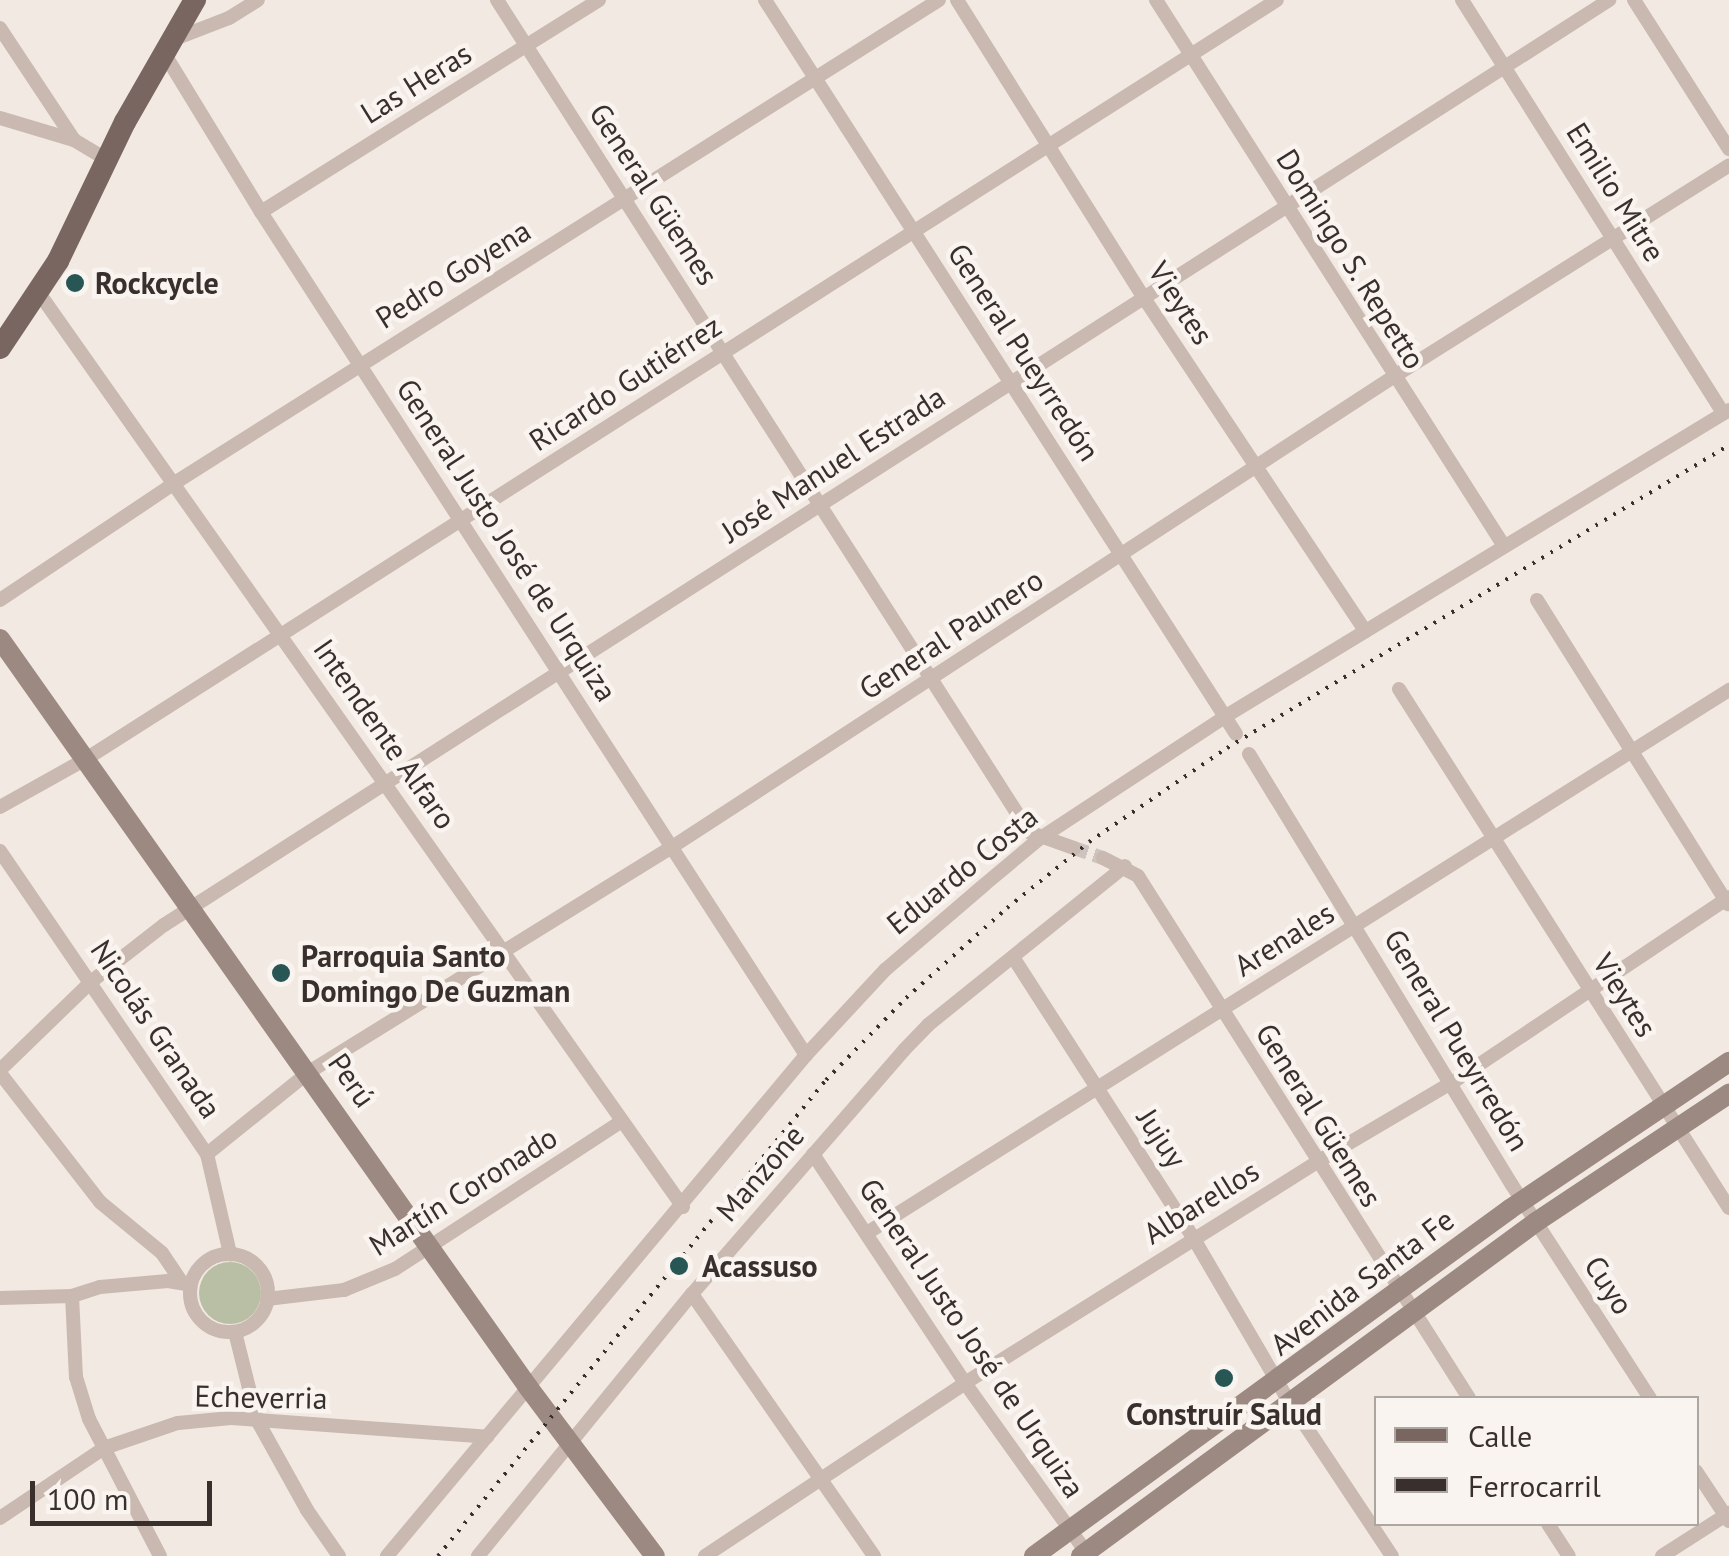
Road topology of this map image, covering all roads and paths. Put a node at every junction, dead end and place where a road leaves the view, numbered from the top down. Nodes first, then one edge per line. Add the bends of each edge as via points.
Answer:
1 (258, 0) edge
2 (497, 0) edge
3 (599, 0) edge
4 (765, 0) edge
5 (938, 0) edge
6 (957, 0) edge
7 (1156, 0) edge
8 (1277, 0) edge
9 (1462, 0) edge
10 (1609, 0) edge
11 (1634, 0) edge
12 (187, 4) edge
13 (0, 28) edge
14 (168, 47) junction
15 (527, 47) junction
16 (1191, 56) junction
17 (1504, 68) junction
18 (817, 80) junction
19 (0, 118) edge
20 (74, 140) junction
21 (1048, 145) junction
22 (1729, 149) edge
23 (107, 160) junction
24 (1729, 165) edge
25 (625, 200) junction
26 (1286, 210) junction
27 (262, 212) junction
28 (914, 231) junction
29 (1612, 238) junction
30 (40, 293) junction
31 (1144, 298) junction
32 (0, 348) edge
33 (722, 353) junction
34 (360, 364) junction
35 (1393, 377) junction
36 (1010, 381) junction
37 (1726, 411) edge
38 (1255, 468) junction
39 (173, 484) junction
40 (820, 506) junction
41 (462, 520) junction
42 (1504, 546) junction
43 (1123, 557) junction
44 (0, 600) edge
45 (1537, 600) dead end
46 (1365, 631) junction
47 (282, 635) junction
48 (0, 638) edge
49 (561, 672) junction
50 (931, 679) junction
51 (1400, 689) dead end
52 (1729, 690) edge
53 (1226, 716) junction
54 (1236, 734) dead end
55 (1634, 749) junction
56 (1249, 754) dead end
57 (86, 759) junction
58 (385, 781) junction
59 (0, 806) edge
60 (1039, 839) junction
61 (1494, 839) junction
62 (672, 847) junction
63 (1074, 848) tunnel mouth
64 (0, 851) edge
65 (1102, 858) tunnel mouth
66 (1125, 866) junction
67 (1728, 901) edge
68 (192, 908) junction
69 (1356, 926) junction
70 (503, 952) junction
71 (1013, 956) junction
72 (92, 981) junction
73 (1591, 993) junction
74 (1222, 1012) junction
75 (806, 1055) junction
76 (1729, 1062) edge
77 (0, 1072) edge
78 (309, 1072) junction
79 (1452, 1082) junction
80 (1099, 1090) junction
81 (1729, 1094) edge
82 (1663, 1106) junction
83 (622, 1121) junction
84 (1676, 1129) junction
85 (207, 1154) junction
86 (812, 1154) junction
87 (1316, 1162) junction
88 (1523, 1200) junction
89 (682, 1207) junction
90 (1729, 1208) edge
91 (1536, 1222) junction
92 (867, 1233) junction
93 (1194, 1239) junction
94 (431, 1248) junction
95 (230, 1254) junction
96 (186, 1284) junction
97 (1400, 1291) junction
98 (692, 1294) junction
99 (72, 1296) junction
100 (0, 1298) edge
101 (268, 1299) junction
102 (1414, 1314) junction
103 (235, 1332) junction
104 (1278, 1382) junction
105 (965, 1383) junction
106 (528, 1388) junction
107 (1468, 1396) edge
108 (1649, 1396) edge
109 (1292, 1404) junction
110 (257, 1420) junction
111 (487, 1437) junction
112 (568, 1442) junction
113 (104, 1448) junction
114 (1699, 1475) edge
115 (820, 1480) junction
116 (1728, 1517) edge
117 (0, 1518) edge
118 (1549, 1526) edge
119 (1070, 1531) junction
120 (1085, 1555) edge
121 (160, 1556) edge
122 (339, 1556) edge
123 (387, 1556) edge
124 (478, 1556) edge
125 (655, 1556) edge
126 (705, 1556) edge
127 (874, 1556) edge
128 (1034, 1556) edge
129 (1392, 1556) edge
130 (1569, 1556) edge
131 (1662, 1556) edge

1 - 14 street
2 - 15 street, General Güemes
3 - 15 street, Las Heras
4 - 18 street, General Pueyrredón
5 - 18 street, Pedro Goyena
6 - 21 street, Vieytes
7 - 16 street, Domingo S. Repetto
8 - 16 street, Ricardo Gutiérrez
9 - 17 street, Emilio Mitre
10 - 17 street, José Manuel Estrada
11 - 22 street
12 - 14 main road
13 - 20 street
14 - 23 main road
14 - 27 street, General Justo José de Urquiza
15 - 25 street, General Güemes
15 - 27 street, Las Heras
16 - 21 street, Ricardo Gutiérrez
16 - 26 street, Domingo S. Repetto
17 - 26 street, José Manuel Estrada
17 - 29 street, Emilio Mitre
18 - 25 street, Pedro Goyena
18 - 28 street, General Pueyrredón
19 - 20 street
20 - 23 street
21 - 28 street, Ricardo Gutiérrez
21 - 31 street, Vieytes
23 - 30 main road
24 - 29 street, General Paunero
25 - 33 street, General Güemes
25 - 34 street, Pedro Goyena
26 - 31 street, José Manuel Estrada
26 - 35 street, Domingo S. Repetto
27 - 34 street, General Justo José de Urquiza
28 - 33 street, Ricardo Gutiérrez
28 - 36 street, General Pueyrredón
29 - 35 street, General Paunero
29 - 37 street, Emilio Mitre
30 - 32 main road
30 - 39 street, Intendente Alfaro
31 - 36 street, José Manuel Estrada
31 - 38 street, Vieytes
33 - 40 street, General Güemes
33 - 41 street, Ricardo Gutiérrez
34 - 39 street, Pedro Goyena
34 - 41 street, General Justo José de Urquiza
35 - 38 street, General Paunero
35 - 42 street, Domingo S. Repetto
36 - 40 street, José Manuel Estrada
36 - 43 street, General Pueyrredón
37 - 42 street, Eduardo Costa
38 - 43 street, General Paunero
38 - 46 street, Vieytes
39 - 44 street, Pedro Goyena
39 - 47 street, Intendente Alfaro
40 - 49 street, José Manuel Estrada
40 - 50 street, General Güemes
41 - 47 street, Ricardo Gutiérrez
41 - 49 street, General Justo José de Urquiza
42 - 46 street, Eduardo Costa
43 - 50 street, General Paunero
43 - 53 street, General Pueyrredón
45 - 55 street
46 - 53 street, Eduardo Costa
47 - 57 street, Ricardo Gutiérrez
47 - 58 street, Intendente Alfaro
48 - 57 main road, Perú
49 - 58 street, José Manuel Estrada
49 - 62 street, General Justo José de Urquiza
50 - 60 street, General Güemes
50 - 62 street, General Paunero
51 - 61 street, Vieytes
52 - 55 street, Arenales
53 - 54 street, General Pueyrredón
53 - 60 street, Eduardo Costa
55 - 61 street, Arenales
55 - 67 street
56 - 69 street, General Pueyrredón
57 - 59 street, Ricardo Gutiérrez
57 - 68 main road, Perú
58 - 68 street, José Manuel Estrada
58 - 70 street, Intendente Alfaro
60 - 63 street
60 - 75 street, Eduardo Costa via 885,970
61 - 69 street, Arenales
61 - 73 street, Vieytes
62 - 70 street, General Paunero
62 - 75 street, General Justo José de Urquiza
64 - 72 street, Nicolás Granada
65 - 66 street
66 - 71 street, Manzone
66 - 74 street, General Güemes via 1138,876
67 - 73 street, Albarellos
68 - 72 street, José Manuel Estrada
68 - 78 main road, Perú
69 - 74 street, Arenales
69 - 79 street, General Pueyrredón
70 - 78 street, General Paunero
70 - 83 street, Intendente Alfaro
71 - 80 street, Jujuy
71 - 86 street, Manzone via 928,1025
72 - 77 street, José Manuel Estrada
72 - 85 street, Nicolás Granada
73 - 79 street, Albarellos
73 - 82 street, Vieytes
74 - 80 street, Arenales
74 - 87 street, General Güemes
75 - 89 street, Eduardo Costa
76 - 82 main road, Avenida Santa Fe
77 - 96 street via 100,1202 162,1253
78 - 85 street, General Paunero
78 - 94 main road, Perú
79 - 87 street, Albarellos
79 - 88 street, General Pueyrredón
80 - 92 street, Arenales
80 - 93 street, Jujuy
81 - 84 main road, Avenida Santa Fe
82 - 84 street, Vieytes
82 - 88 main road, Avenida Santa Fe
83 - 89 street, Intendente Alfaro
83 - 94 street, Martín Coronado
84 - 90 street, Vieytes
84 - 91 main road, Avenida Santa Fe
85 - 95 street, Nicolás Granada
86 - 92 street, General Justo José de Urquiza
86 - 98 street, Manzone
87 - 93 street, Albarellos
87 - 97 street, General Güemes
88 - 91 street, Cuyo
88 - 97 main road, Avenida Santa Fe
89 - 106 street, Eduardo Costa
91 - 102 main road, Avenida Santa Fe
91 - 108 street, Cuyo
92 - 105 street, General Justo José de Urquiza
93 - 104 street, Jujuy
93 - 105 street, Albarellos
94 - 101 street, Martín Coronado via 344,1290
94 - 106 main road, Perú
95 - 96 street via 205,1263
95 - 101 street via 254,1264
96 - 99 street via 100,1286
96 - 103 street via 202,1321
97 - 102 street, General Güemes
97 - 104 main road, Avenida Santa Fe
98 - 112 street, Manzone
98 - 115 street
99 - 100 street
99 - 113 street via 76,1378
101 - 103 street via 256,1321
102 - 107 street, General Güemes
102 - 109 main road, Avenida Santa Fe
103 - 110 street
104 - 109 street, Jujuy
104 - 119 main road, Avenida Santa Fe
105 - 115 street, Albarellos
105 - 119 street, General Justo José de Urquiza
106 - 111 street, Eduardo Costa
106 - 112 main road, Perú
109 - 120 main road, Avenida Santa Fe
109 - 129 street, Jujuy
110 - 111 street, Echeverria
110 - 113 street, Echeverria via 178,1423
110 - 122 street
111 - 123 street, Eduardo Costa
112 - 124 street, Manzone
112 - 125 main road, Perú
113 - 117 street, Echeverria
113 - 121 street
114 - 116 street
115 - 126 street, Albarellos
115 - 127 street
116 - 131 street
118 - 130 street
119 - 120 street, General Justo José de Urquiza
119 - 128 main road, Avenida Santa Fe

